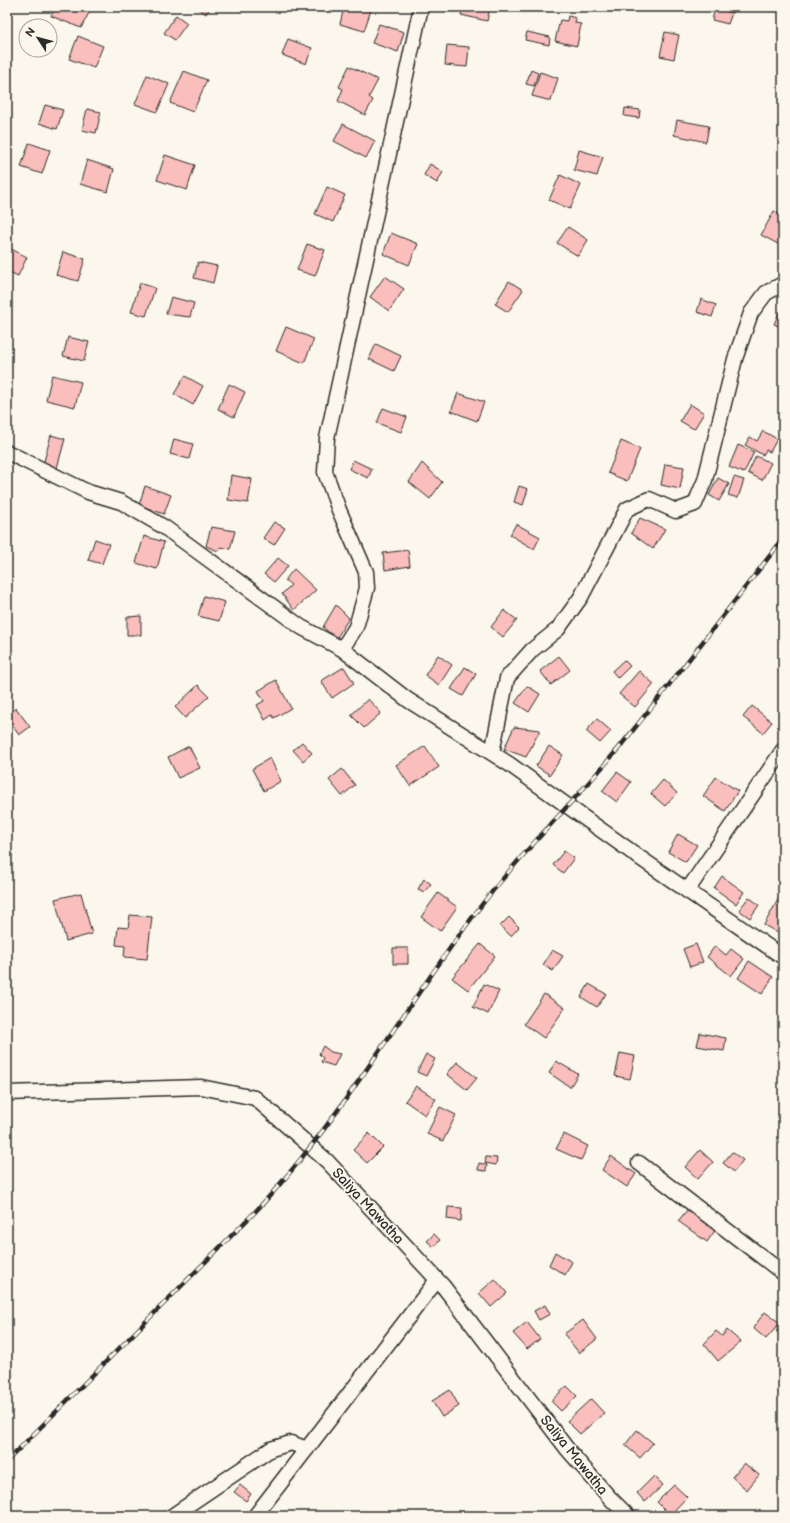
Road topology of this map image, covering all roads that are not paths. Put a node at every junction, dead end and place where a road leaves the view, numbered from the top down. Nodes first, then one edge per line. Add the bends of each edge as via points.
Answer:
1 (421, 7) edge
2 (783, 286) edge
3 (7, 452) edge
4 (342, 649) junction
5 (783, 750) edge
6 (492, 753) junction
7 (687, 891) junction
8 (783, 957) edge
9 (7, 1093) edge
10 (639, 1163) dead end
11 (783, 1273) edge
12 (437, 1280) junction
13 (307, 1449) junction
14 (172, 1516) edge
15 (255, 1516) edge
16 (628, 1516) edge

1 - 4 street via 327,438 325,472 338,510 366,572 367,588 356,627
2 - 6 street via 766,293 751,314 735,359 705,480 695,504 676,511 649,500 627,509 581,597 558,629 532,650 507,678
3 - 4 street via 88,492 120,502 164,527 301,627
4 - 6 street via 408,700
5 - 7 street
6 - 7 street
7 - 8 street
9 - 12 street, Saliya Mawatha via 201,1087 255,1098 327,1161
10 - 11 street
12 - 13 street
12 - 16 street, Saliya Mawatha via 568,1450
13 - 14 street via 291,1443 271,1449
13 - 15 street

